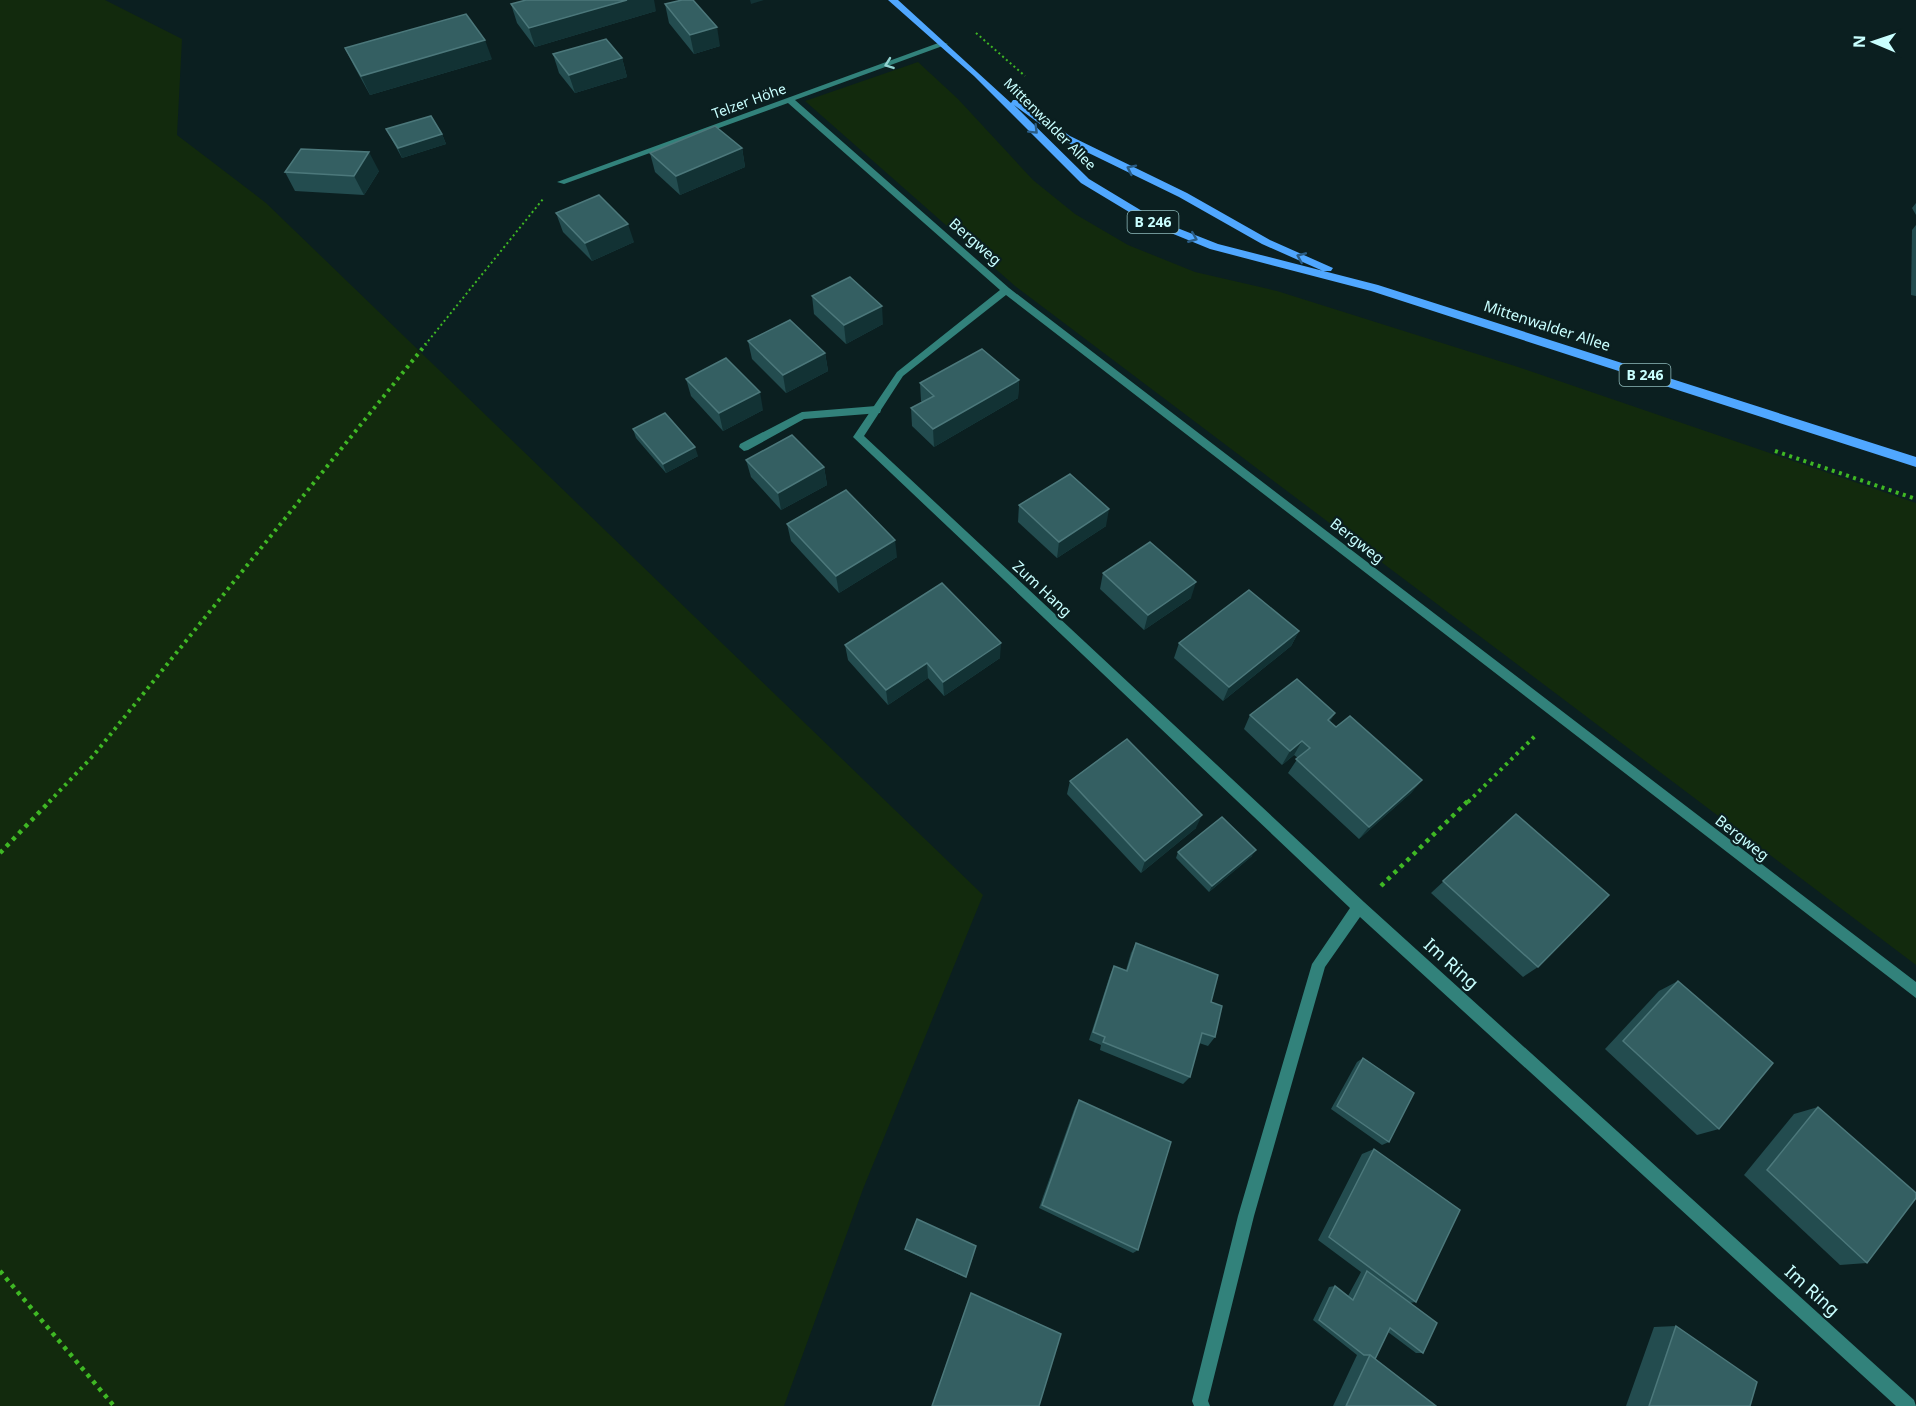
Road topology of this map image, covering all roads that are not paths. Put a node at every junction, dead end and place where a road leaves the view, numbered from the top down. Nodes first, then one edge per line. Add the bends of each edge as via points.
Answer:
1 (893, 0) edge
2 (944, 44) junction
3 (977, 74) junction
4 (791, 101) junction
5 (561, 182) road end
6 (1374, 288) junction
7 (1006, 290) junction
8 (876, 411) junction
9 (744, 447) dead end
10 (1916, 462) edge
11 (1359, 907) junction
12 (1916, 991) edge
13 (1200, 1404) edge
14 (1908, 1406) edge

1 - 2 main road, Mittenwalder Allee / B 246
2 - 3 main road, Mittenwalder Allee / B 246
2 -> 4 street, Telzer Höhe
6 -> 3 main road, Mittenwalder Allee / B 246 via 1266,242 1183,195 1066,138
3 -> 6 main road, Mittenwalder Allee / B 246 via 1085,181 1153,222 1214,247
4 - 5 street, Telzer Höhe
4 - 7 street, Bergweg
6 - 10 main road, Mittenwalder Allee / B 246
7 - 8 street, Zum Hang via 900,374
7 - 12 street, Bergweg
8 - 9 street via 802,416
8 - 11 street, Zum Hang via 858,437
11 - 13 street via 1319,964 1246,1216
11 - 14 street, Im Ring

